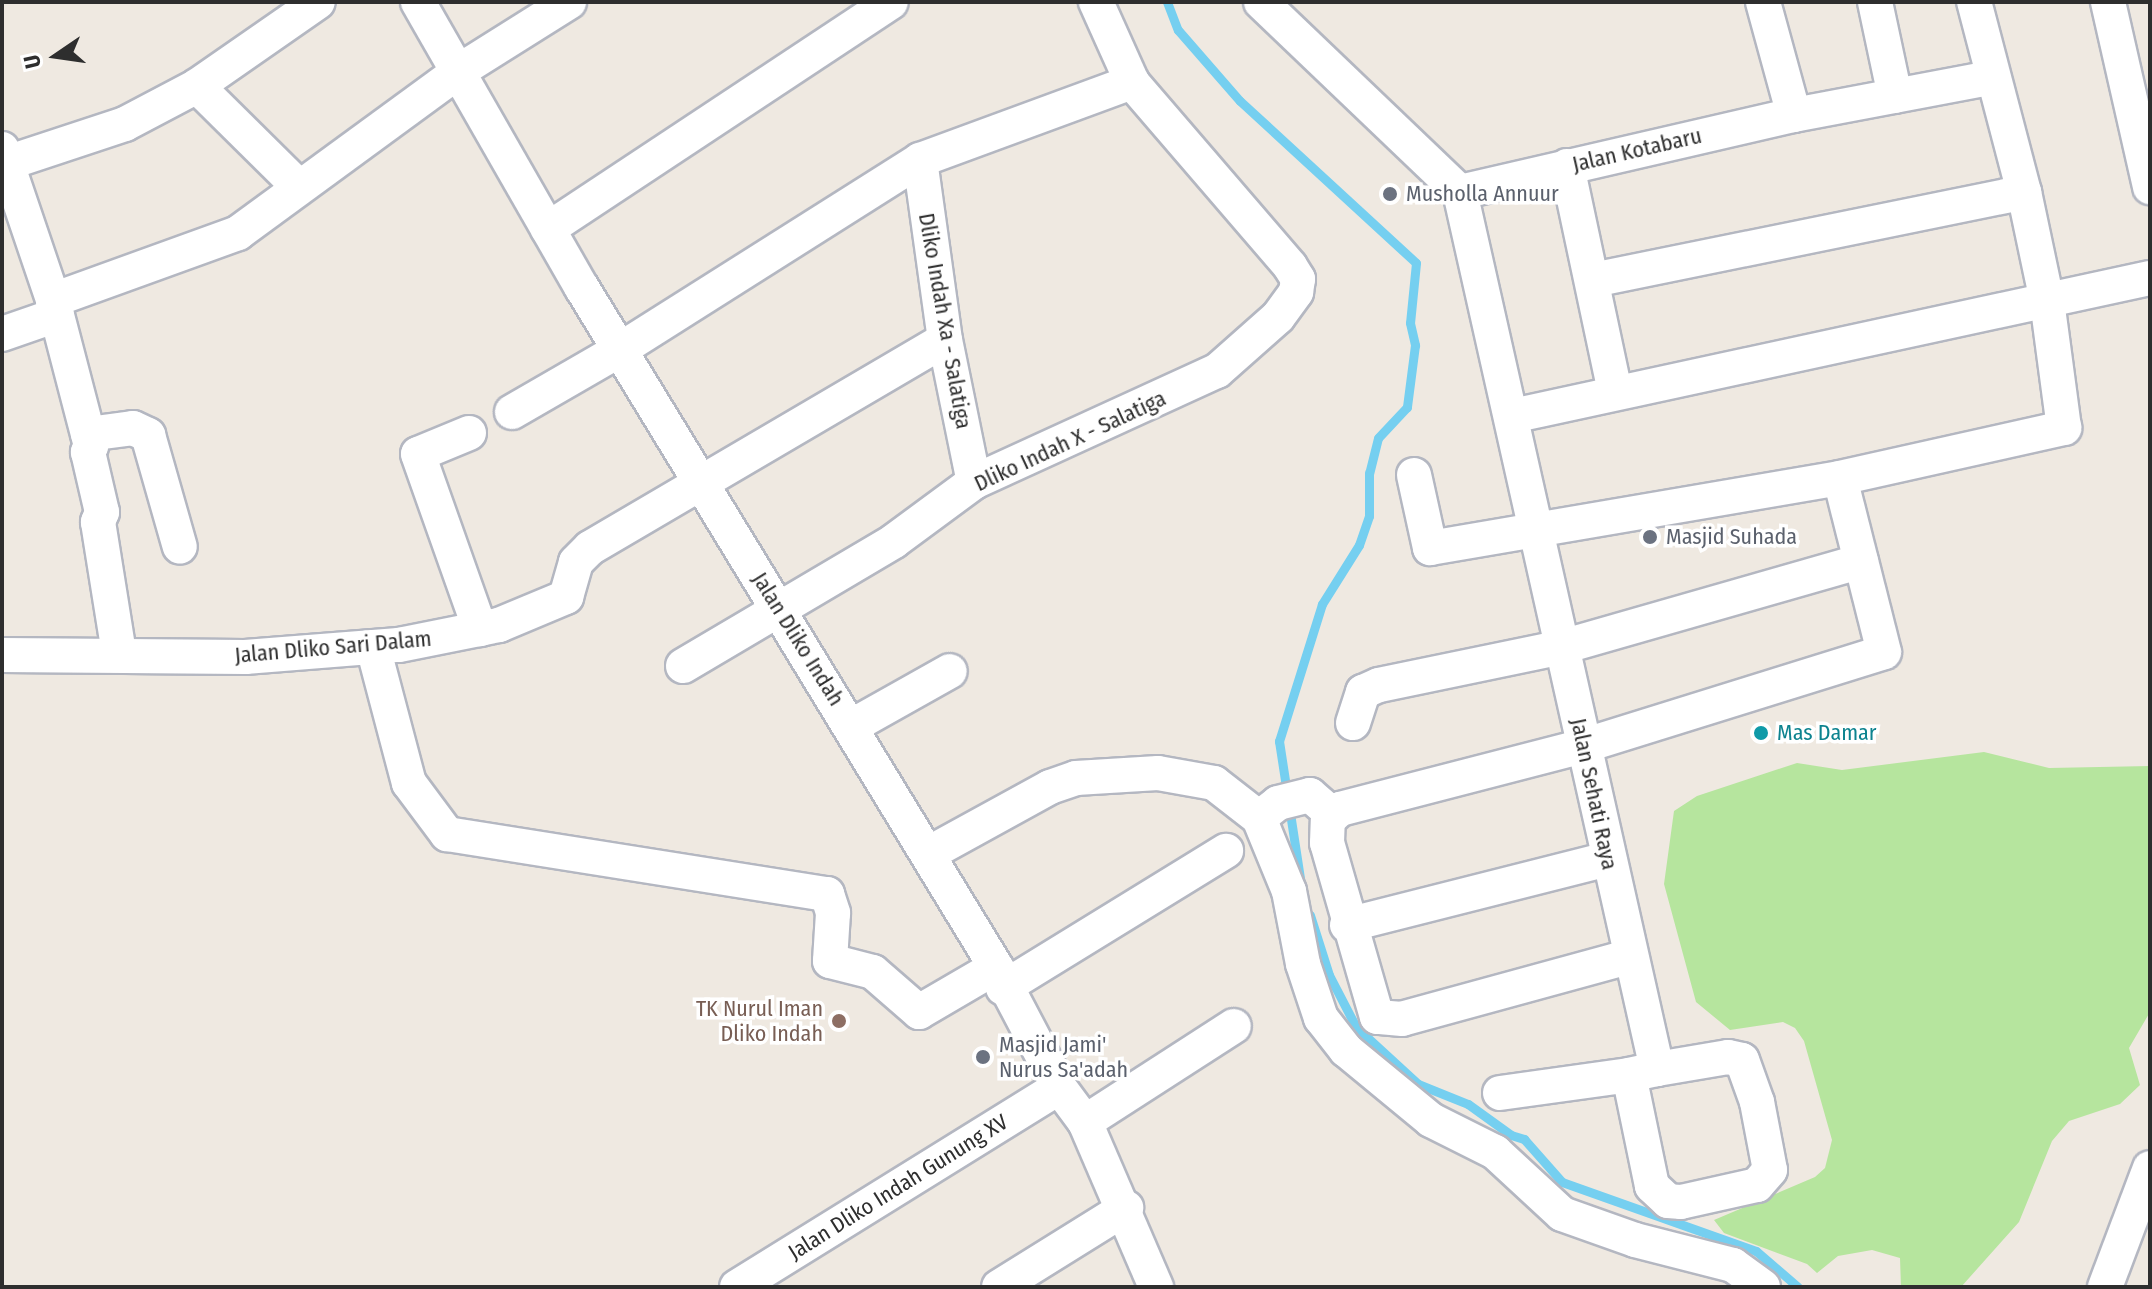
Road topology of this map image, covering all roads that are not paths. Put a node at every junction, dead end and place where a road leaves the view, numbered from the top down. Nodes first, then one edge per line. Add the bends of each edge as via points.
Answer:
1 (318, 2) edge
2 (418, 2) edge
3 (569, 2) edge
4 (891, 2) edge
5 (1096, 2) edge
6 (1261, 2) edge
7 (1763, 2) edge
8 (1875, 2) edge
9 (1974, 2) edge
10 (2108, 2) edge
11 (459, 71) junction
12 (1990, 78) junction
13 (1132, 82) junction
14 (197, 86) junction
15 (1895, 96) junction
16 (1794, 115) junction
17 (5, 156) edge
18 (920, 160) junction
19 (1567, 166) junction
20 (297, 185) junction
21 (2150, 187) edge
22 (1460, 192) junction
23 (2024, 192) junction
24 (548, 229) junction
25 (2150, 278) edge
26 (1593, 280) junction
27 (2047, 301) junction
28 (55, 308) junction
29 (2, 334) edge
30 (945, 340) junction
31 (621, 349) junction
32 (1615, 391) junction
33 (512, 412) dead end
34 (1512, 416) junction
35 (469, 433) dead end
36 (88, 434) junction
37 (1414, 475) dead end
38 (1840, 478) junction
39 (703, 482) junction
40 (974, 482) junction
41 (1536, 529) junction
42 (180, 547) dead end
43 (1861, 561) junction
44 (779, 609) junction
45 (480, 629) junction
46 (373, 647) junction
47 (1562, 647) junction
48 (119, 653) junction
49 (2, 655) edge
50 (683, 666) dead end
51 (950, 671) dead end
52 (1353, 723) dead end
53 (852, 726) junction
54 (1583, 746) junction
55 (1295, 807) junction
56 (1226, 851) dead end
57 (928, 854) junction
58 (1608, 859) junction
59 (1347, 925) junction
60 (1628, 957) junction
61 (1000, 978) junction
62 (1234, 1026) dead end
63 (1643, 1072) junction
64 (1059, 1087) junction
65 (1500, 1093) dead end
66 (1085, 1122) junction
67 (2149, 1175) edge
68 (1126, 1208) junction
69 (737, 1287) edge
70 (999, 1287) edge
71 (1156, 1287) edge
72 (1763, 1287) edge
73 (2105, 1287) edge

1 - 14 street
2 - 11 street, Jalan Dliko Indah
3 - 11 street
4 - 24 street
5 - 13 street
6 - 22 street
7 - 16 street
8 - 15 street
9 - 12 street
10 - 21 street
11 - 20 street
11 - 24 street, Jalan Dliko Indah
12 - 15 street, Jalan Kotabaru
12 - 23 street
13 - 18 street
13 - 40 street, Dliko Indah X - Salatiga via 1290,266 1298,279 1296,292 1267,327 1217,371
14 - 17 street via 125,124
14 - 20 street
15 - 16 street, Jalan Kotabaru
16 - 19 street, Jalan Kotabaru
17 - 28 street
18 - 30 street, Dliko Indah Xa - Salatiga
18 - 31 street
19 - 22 street, Jalan Kotabaru
19 - 26 street
20 - 28 street via 238,233
22 - 34 street, Jalan Sehati Raya
23 - 26 street
23 - 27 street
24 - 31 street, Jalan Dliko Indah
25 - 27 street
26 - 32 street
27 - 32 street
27 - 38 street via 2066,421 2061,431
28 - 29 street
28 - 36 street
30 - 39 street, Jalan Dliko Sari Dalam
30 - 40 street, Dliko Indah Xa - Salatiga
31 - 33 street
31 - 39 street, Jalan Dliko Indah
32 - 34 street
34 - 41 street, Jalan Sehati Raya
35 - 45 street via 418,454
36 - 42 street via 133,428 148,435
36 - 48 street
37 - 41 street via 1430,548
38 - 41 street
38 - 43 street
39 - 44 street, Jalan Dliko Indah
39 - 45 street, Jalan Dliko Sari Dalam via 584,553 569,592 559,601
40 - 44 street, Dliko Indah X - Salatiga via 894,541
41 - 47 street, Jalan Sehati Raya
43 - 47 street
43 - 54 street via 1884,652
44 - 50 street, Dliko Indah X - Salatiga
44 - 53 street, Jalan Dliko Indah
45 - 46 street, Jalan Dliko Sari Dalam
46 - 48 street, Jalan Dliko Sari Dalam via 245,657
46 - 61 street via 409,783 447,834 827,894 833,913 830,961 873,972 919,1012
47 - 52 street via 1379,685 1363,692
47 - 54 street, Jalan Sehati Raya
48 - 49 street, Jalan Dliko Sari Dalam
51 - 53 street
53 - 57 street, Jalan Dliko Indah
54 - 55 street
54 - 58 street, Jalan Sehati Raya
55 - 57 street via 1158,773 1085,777 1050,787
55 - 59 street via 1327,843
55 - 72 street via 1289,891 1303,964 1321,1018 1346,1050 1431,1120 1495,1152 1562,1214 1635,1240 1733,1265
56 - 61 street
57 - 61 street, Jalan Dliko Indah
58 - 59 street
58 - 60 street, Jalan Sehati Raya
59 - 60 street via 1373,1013 1385,1020
60 - 63 street, Jalan Sehati Raya
61 - 64 street, Jalan Dliko Indah
62 - 66 street
63 - 63 street via 1728,1057 1742,1060 1757,1102 1770,1170 1757,1185 1704,1200 1668,1201 1652,1186
63 - 65 street
64 - 66 street, Jalan Dliko Indah
64 - 69 street, Jalan Dliko Indah Gunung XV
66 - 68 street, Jalan Dliko Indah
67 - 73 street
68 - 70 street
68 - 71 street, Jalan Dliko Indah via 1142,1265

